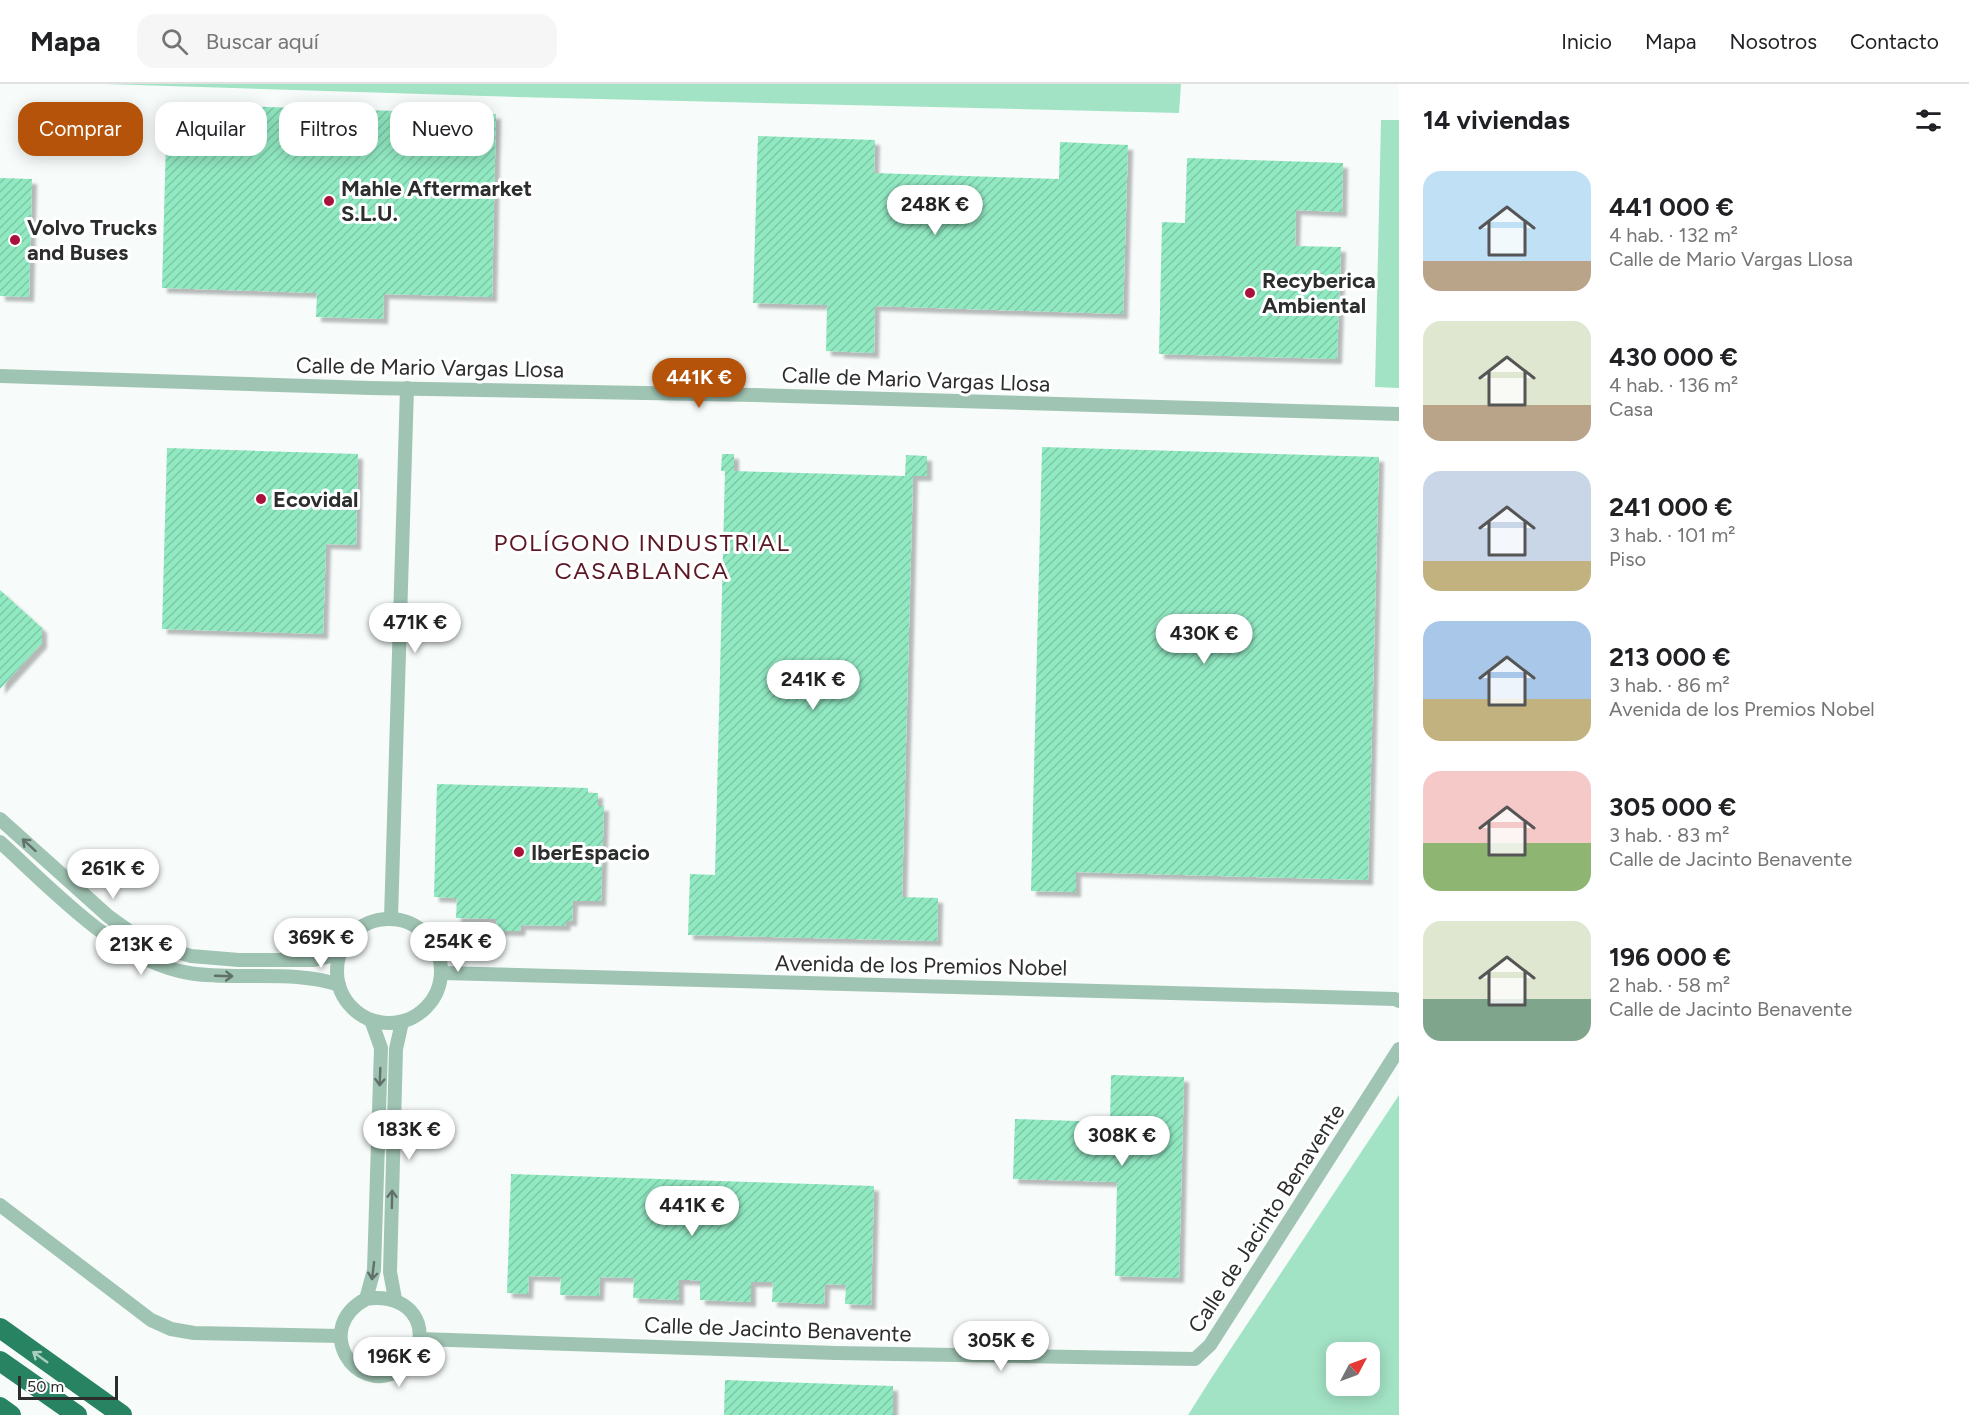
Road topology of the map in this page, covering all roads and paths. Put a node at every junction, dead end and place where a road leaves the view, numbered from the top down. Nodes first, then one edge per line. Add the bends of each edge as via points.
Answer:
1 (0, 376) edge
2 (407, 388) junction
3 (1399, 414) edge
4 (0, 819) edge
5 (0, 842) edge
6 (391, 918) junction
7 (339, 954) junction
8 (442, 973) junction
9 (339, 985) junction
10 (1399, 1001) edge
11 (370, 1020) junction
12 (402, 1022) junction
13 (1399, 1049) edge
14 (0, 1205) edge
15 (366, 1299) junction
16 (395, 1299) junction
17 (0, 1328) edge
18 (340, 1336) junction
19 (420, 1339) junction
20 (0, 1361) edge
21 (0, 1407) edge
22 (11, 1415) edge
23 (77, 1415) edge
24 (122, 1415) edge

1 - 2 street, Calle de Mario Vargas Llosa
2 - 3 street, Calle de Mario Vargas Llosa
2 - 6 street
7 -> 4 street via 314,960 239,960 191,957 159,947 108,916
5 -> 9 street via 97,928 149,962 187,973 314,978
6 - 7 street via 374,920 358,928
6 - 8 street via 422,929 434,942
7 - 9 street
8 - 10 street, Avenida de los Premios Nobel
8 - 12 street via 432,1002
9 - 11 street via 353,1009
11 - 12 street
11 -> 15 street via 381,1048 374,1270
16 -> 12 street via 390,1272 396,1049
13 - 19 street, Calle de Jacinto Benavente via 1210,1345 1195,1359 835,1353
14 - 18 street via 151,1320 171,1329 194,1333
15 - 16 street
15 - 18 street via 348,1312
16 - 19 street via 413,1314
24 -> 17 highway
18 - 19 street via 344,1353 353,1365 381,1376 407,1366
20 - 23 highway
21 - 22 highway

